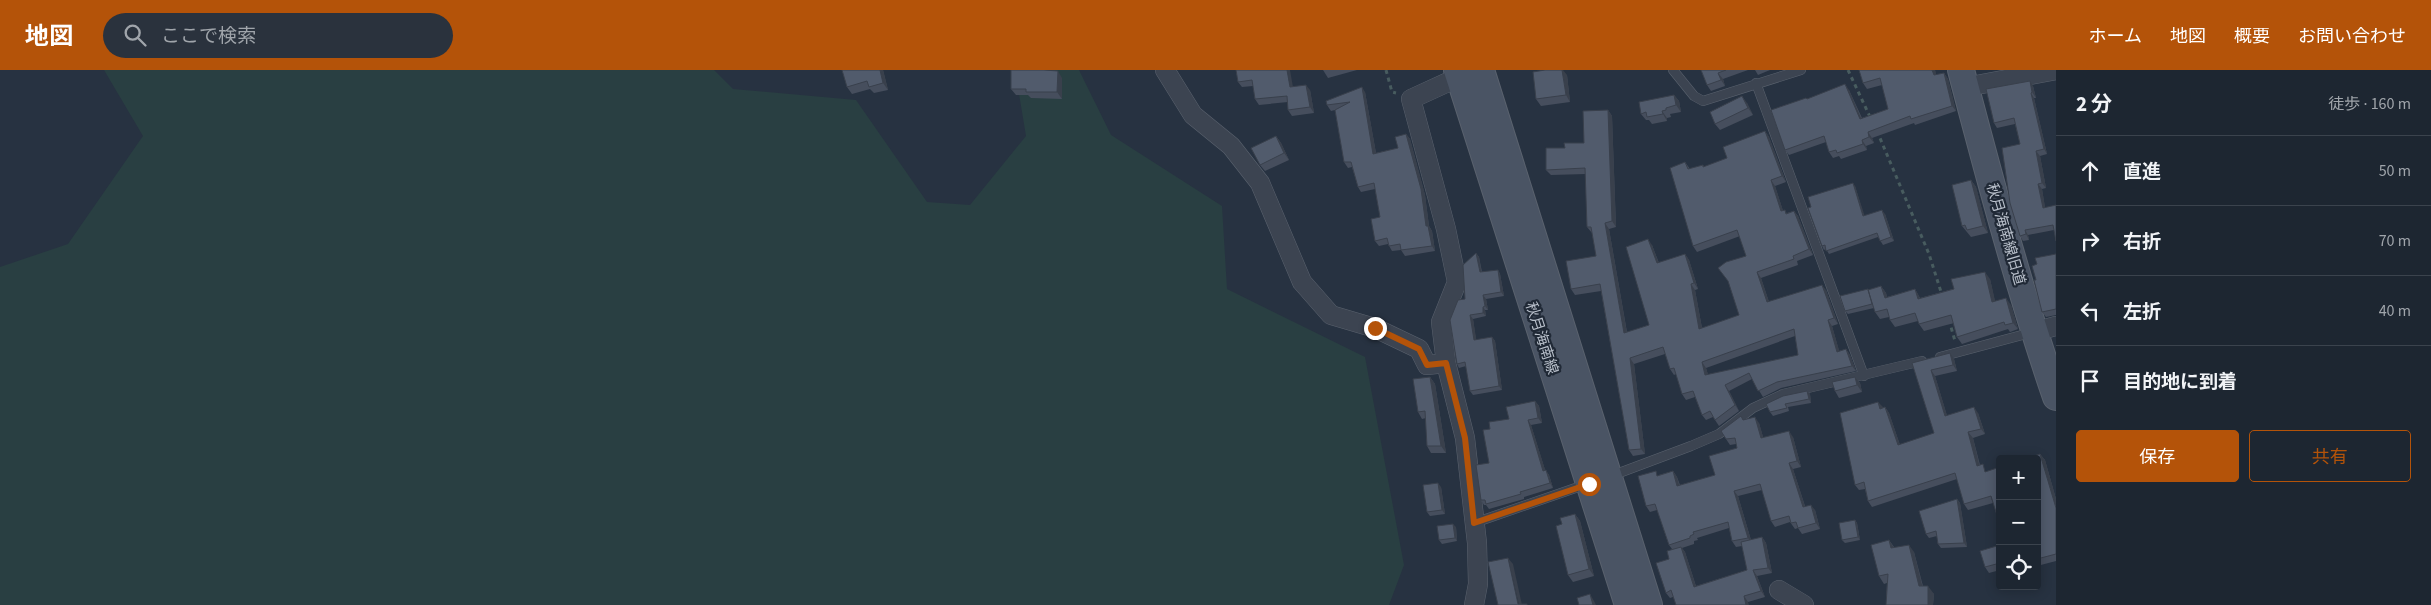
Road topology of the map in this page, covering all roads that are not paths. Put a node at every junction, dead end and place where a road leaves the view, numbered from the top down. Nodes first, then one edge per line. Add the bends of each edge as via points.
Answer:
1 (1165, 70) edge
2 (1673, 70) edge
3 (1801, 70) edge
4 (2056, 70) edge
5 (1468, 72) edge
6 (1964, 79) edge
7 (1756, 83) junction
8 (2045, 329) edge
9 (1446, 363) junction
10 (1864, 376) junction
11 (2056, 397) edge
12 (1598, 481) junction
13 (1474, 523) junction
14 (1779, 590) dead end
15 (1474, 605) edge
16 (1628, 605) edge
17 (1648, 605) edge
18 (1804, 605) edge

1 - 9 street via 1193,115 1231,146 1260,183 1302,282 1331,315 1375,328 1419,349 1427,365
2 - 7 lane via 1694,96 1703,101
3 - 7 lane
4 - 6 street
5 - 9 street via 1411,99 1457,282 1441,322
5 - 12 main road, 秋月海南線
6 - 8 main road, 秋月海南線旧道
7 - 10 lane
8 - 10 lane
8 - 11 main road, 秋月海南線旧道
9 - 13 street via 1465,438
10 - 12 lane via 1783,394 1754,408 1719,434
12 - 13 lane
12 - 16 main road, 秋月海南線
12 - 17 main road, 秋月海南線
13 - 15 street via 1478,584
14 - 18 street

